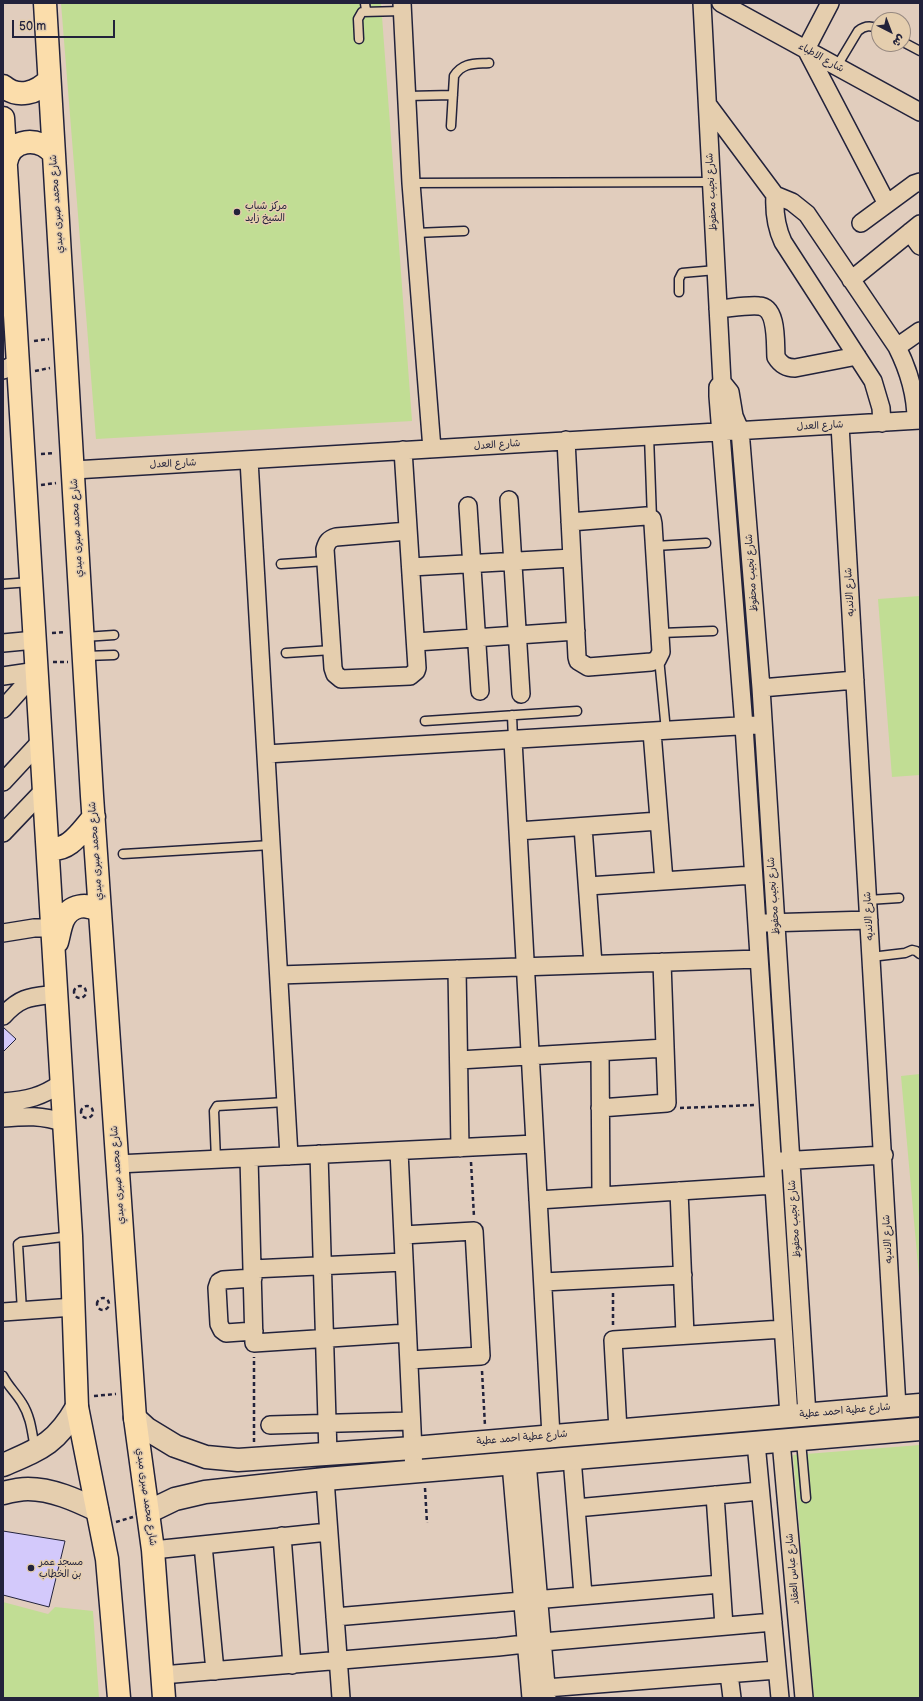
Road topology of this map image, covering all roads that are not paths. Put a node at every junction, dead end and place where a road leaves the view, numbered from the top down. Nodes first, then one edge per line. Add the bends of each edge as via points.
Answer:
1 (45, 3) edge
2 (702, 3) edge
3 (721, 3) edge
4 (830, 3) edge
5 (366, 7) edge
6 (402, 7) edge
7 (871, 27) edge
8 (359, 39) dead end
9 (911, 46) edge
10 (806, 49) junction
11 (920, 51) edge
12 (489, 63) dead end
13 (837, 66) junction
14 (49, 80) junction
15 (3, 86) edge
16 (453, 95) junction
17 (407, 96) junction
18 (708, 105) junction
19 (920, 112) edge
20 (3, 118) edge
21 (451, 126) dead end
22 (54, 154) junction
23 (6, 164) junction
24 (712, 182) junction
25 (920, 182) edge
26 (411, 183) junction
27 (775, 195) junction
28 (887, 204) junction
29 (861, 223) dead end
30 (915, 228) edge
31 (464, 232) dead end
32 (415, 233) junction
33 (920, 246) edge
34 (716, 270) junction
35 (851, 280) junction
36 (679, 292) dead end
37 (718, 309) junction
38 (920, 331) edge
39 (897, 347) junction
40 (857, 356) junction
41 (14, 362) edge
42 (722, 382) junction
43 (918, 420) edge
44 (882, 423) junction
45 (840, 425) junction
46 (740, 430) junction
47 (720, 431) junction
48 (649, 436) junction
49 (566, 440) junction
50 (432, 449) junction
51 (403, 450) junction
52 (249, 460) junction
53 (73, 467) junction
54 (509, 500) dead end
55 (468, 506) dead end
56 (652, 519) junction
57 (570, 522) junction
58 (408, 531) junction
59 (706, 543) dead end
60 (655, 546) junction
61 (572, 558) junction
62 (326, 561) junction
63 (513, 561) junction
64 (472, 563) junction
65 (281, 564) dead end
66 (411, 566) junction
67 (32, 582) junction
68 (3, 584) edge
69 (713, 630) dead end
70 (576, 631) junction
71 (661, 633) junction
72 (114, 635) dead end
73 (518, 635) junction
74 (35, 637) junction
75 (477, 638) junction
76 (416, 642) junction
77 (3, 643) edge
78 (84, 646) junction
79 (332, 650) junction
80 (286, 653) dead end
81 (114, 655) dead end
82 (659, 658) junction
83 (36, 667) junction
84 (3, 676) edge
85 (855, 680) junction
86 (761, 688) junction
87 (480, 691) dead end
88 (521, 694) dead end
89 (3, 709) edge
90 (577, 711) dead end
91 (512, 715) junction
92 (425, 721) dead end
93 (763, 725) junction
94 (744, 726) junction
95 (659, 732) junction
96 (513, 740) junction
97 (41, 741) junction
98 (266, 754) junction
99 (3, 782) edge
100 (44, 790) junction
101 (94, 816) junction
102 (659, 821) junction
103 (584, 827) junction
104 (518, 831) junction
105 (3, 833) edge
106 (272, 845) junction
107 (48, 848) junction
108 (123, 854) dead end
109 (753, 875) junction
110 (664, 881) junction
111 (588, 886) junction
112 (899, 898) dead end
113 (868, 900) junction
114 (100, 912) junction
115 (869, 920) junction
116 (776, 923) junction
117 (757, 924) junction
118 (52, 928) junction
119 (3, 933) edge
120 (920, 954) edge
121 (54, 955) junction
122 (871, 957) junction
123 (759, 959) junction
124 (662, 962) junction
125 (593, 964) junction
126 (525, 967) junction
127 (457, 969) junction
128 (279, 975) junction
129 (56, 994) junction
130 (3, 1016) edge
131 (665, 1048) junction
132 (600, 1052) junction
133 (530, 1056) junction
134 (459, 1060) junction
135 (62, 1083) junction
136 (3, 1102) edge
137 (286, 1102) junction
138 (600, 1108) junction
139 (3, 1118) edge
140 (64, 1123) junction
141 (535, 1144) junction
142 (466, 1147) junction
143 (399, 1151) junction
144 (319, 1154) junction
145 (884, 1155) junction
146 (289, 1156) junction
147 (249, 1158) junction
148 (216, 1160) junction
149 (791, 1160) junction
150 (772, 1161) junction
151 (117, 1164) junction
152 (774, 1185) junction
153 (679, 1191) junction
154 (601, 1196) junction
155 (538, 1200) junction
156 (403, 1235) junction
157 (71, 1236) junction
158 (404, 1262) junction
159 (322, 1266) junction
160 (253, 1274) junction
161 (683, 1275) junction
162 (543, 1282) junction
163 (74, 1307) junction
164 (22, 1311) junction
165 (3, 1312) edge
166 (783, 1329) junction
167 (407, 1333) junction
168 (685, 1335) junction
169 (254, 1337) junction
170 (324, 1338) junction
171 (409, 1360) junction
172 (3, 1376) edge
173 (77, 1402) junction
174 (920, 1404) edge
175 (897, 1407) junction
176 (798, 1415) junction
177 (135, 1418) junction
178 (412, 1421) junction
179 (327, 1423) junction
180 (270, 1424) dead end
181 (920, 1429) edge
182 (618, 1430) junction
183 (551, 1436) junction
184 (791, 1440) junction
185 (756, 1443) junction
186 (413, 1448) junction
187 (35, 1452) junction
188 (328, 1454) junction
189 (572, 1458) junction
190 (519, 1463) junction
191 (3, 1465) edge
192 (419, 1472) junction
193 (325, 1479) junction
194 (760, 1491) junction
195 (3, 1493) edge
196 (715, 1495) junction
197 (806, 1498) dead end
198 (576, 1508) junction
199 (148, 1512) junction
200 (99, 1518) junction
201 (328, 1532) junction
202 (282, 1536) junction
203 (203, 1545) junction
204 (153, 1550) junction
205 (721, 1584) junction
206 (583, 1595) junction
207 (539, 1599) junction
208 (522, 1600) junction
209 (335, 1617) junction
210 (773, 1622) junction
211 (724, 1626) junction
212 (535, 1643) junction
213 (338, 1661) junction
214 (292, 1664) junction
215 (777, 1670) junction
216 (215, 1671) junction
217 (730, 1674) junction
218 (162, 1675) junction
219 (587, 1692) edge
220 (547, 1693) edge
221 (119, 1698) edge
222 (164, 1698) edge
223 (341, 1698) edge
224 (531, 1698) edge
225 (732, 1698) edge
226 (780, 1698) edge
227 (804, 1698) edge

1 - 14 main road, شارع محمد صبرى مبدي
2 - 18 street, شارع نجيب محفوظ
3 - 10 street, شارع الاطباء
4 - 10 street
5 - 6 lane
5 - 8 lane via 358,19
6 - 17 street
7 - 13 lane via 862,27 858,31
9 - 11 lane
10 - 13 street, شارع الاطباء
10 - 28 street
12 - 16 lane via 468,64 458,71 454,76
13 - 19 street, شارع الاطباء
14 - 15 main road via 41,88 30,93 14,92
14 - 22 main road, شارع محمد صبرى مبدي
16 - 17 lane
16 - 21 lane
17 - 26 street
18 - 24 street, شارع نجيب محفوظ
18 - 27 street
20 - 23 main road
22 - 23 main road via 42,144 26,142 12,150 7,156
22 - 53 main road, شارع محمد صبرى مبدي
23 - 41 main road
24 - 26 lane
24 - 34 street, شارع نجيب محفوظ
25 - 28 street
26 - 32 street
27 - 35 street via 792,202 806,214
27 - 40 street via 776,224 783,242
28 - 29 street
30 - 33 street
30 - 35 street
31 - 32 lane
32 - 50 street
34 - 36 lane via 682,273 679,279
34 - 37 street, شارع نجيب محفوظ
35 - 39 street
37 - 40 street via 760,306 768,310 773,318 776,357 787,367 795,368
37 - 42 street, شارع نجيب محفوظ
38 - 39 street
39 - 43 street via 912,384
40 - 44 street via 878,394
41 - 67 main road via 24,456
42 - 46 street, شارع نجيب محفوظ via 730,392
42 - 47 street, شارع نجيب محفوظ via 717,392
43 - 44 street, شارع العدل
44 - 45 street, شارع العدل
45 - 46 street, شارع العدل
45 - 85 street, شارع الانديه
46 - 47 street, شارع العدل
46 - 86 street, شارع نجيب محفوظ
47 - 48 street, شارع العدل
47 - 94 street, شارع نجيب محفوظ
48 - 49 street, شارع العدل
48 - 56 lane
49 - 50 street, شارع العدل
49 - 57 street
50 - 51 street, شارع العدل
51 - 52 street, شارع العدل
51 - 58 street
52 - 53 street, شارع العدل
52 - 98 street
53 - 78 main road, شارع محمد صبرى مبدي
54 - 63 street
55 - 64 street
56 - 57 street via 646,516
56 - 60 street
57 - 61 street
58 - 62 street via 332,538 326,544
58 - 66 street
59 - 60 lane
60 - 71 street
61 - 63 street
61 - 70 street
62 - 65 lane
62 - 79 street
63 - 64 street
63 - 73 street
64 - 66 street
64 - 75 street
66 - 76 street
67 - 68 lane
67 - 74 main road
69 - 71 lane
70 - 73 street
70 - 82 street via 577,657 584,666 651,662
71 - 82 street via 662,652
72 - 78 lane
73 - 75 street
73 - 88 street
74 - 77 street
74 - 83 main road
75 - 76 street
75 - 87 street
76 - 79 street via 417,668 413,674 406,676 341,679 334,671
78 - 81 lane
78 - 101 main road, شارع محمد صبرى مبدي
79 - 80 lane
82 - 95 lane
83 - 84 street
83 - 89 street
83 - 97 main road
85 - 86 street
85 - 113 street, شارع الانديه
86 - 93 street, شارع نجيب محفوظ
90 - 91 lane
91 - 92 lane
91 - 96 lane
93 - 94 street
93 - 116 street, شارع نجيب محفوظ
94 - 95 street
94 - 109 street, شارع نجيب محفوظ
95 - 96 street
95 - 102 street
96 - 98 street
96 - 104 street
97 - 99 street
97 - 100 main road
98 - 106 street
100 - 105 street
100 - 107 main road
101 - 107 main road via 66,846 60,849
101 - 114 main road, شارع محمد صبرى مبدي
102 - 103 street
102 - 110 street
103 - 104 street
103 - 111 street
104 - 126 street
106 - 108 lane
106 - 128 street
107 - 118 main road
109 - 110 street
109 - 117 street, شارع نجيب محفوظ
110 - 111 street
111 - 125 street
112 - 113 lane
113 - 115 street, شارع الانديه
114 - 121 main road via 86,906 71,909 62,922
114 - 151 main road, شارع محمد صبرى مبدي
115 - 116 street
115 - 122 street, شارع الانديه
116 - 117 street
116 - 149 street, شارع نجيب محفوظ
117 - 123 street, شارع نجيب محفوظ
118 - 119 street
118 - 121 main road
120 - 122 lane via 912,950 902,954
121 - 129 main road
122 - 145 street, شارع الانديه
123 - 124 street
123 - 150 street, شارع نجيب محفوظ
124 - 125 street
124 - 131 street
125 - 126 street
126 - 127 street
126 - 133 street
127 - 128 street
127 - 134 street
128 - 137 street
129 - 130 street via 23,999
129 - 135 main road
131 - 132 street
131 - 138 street via 667,1104
132 - 133 street
132 - 138 street
133 - 134 street
133 - 141 street
134 - 142 street
135 - 136 street via 41,1096
135 - 140 main road
137 - 146 street
137 - 148 lane via 217,1106 214,1111
138 - 154 street
139 - 140 street via 30,1115
140 - 157 main road
141 - 142 street
141 - 155 street
142 - 143 street
143 - 144 street
143 - 156 street
144 - 146 street
144 - 159 street
145 - 149 street
145 - 175 street, شارع الانديه
146 - 147 street
147 - 148 street
147 - 160 street
148 - 151 street
149 - 150 street
149 - 176 street, شارع نجيب محفوظ
150 - 152 street, شارع نجيب محفوظ
151 - 177 main road, شارع محمد صبرى مبدي
152 - 153 street
152 - 166 street, شارع نجيب محفوظ
153 - 154 street
153 - 161 street
154 - 155 street
155 - 162 street
156 - 158 street
156 - 171 street via 474,1231 481,1356
157 - 163 main road
157 - 164 lane via 18,1244
158 - 159 street
158 - 167 street
159 - 160 street
159 - 170 street
160 - 169 street
160 - 169 street via 223,1280 217,1288 219,1324 222,1330 226,1333
161 - 162 street
161 - 168 street
162 - 183 street
163 - 164 street
163 - 173 main road
164 - 165 street
166 - 168 street
166 - 176 street, شارع نجيب محفوظ
167 - 170 street
167 - 171 street
168 - 182 street via 613,1340
169 - 170 street
170 - 179 street
171 - 178 street
172 - 187 lane via 27,1412
173 - 187 street via 71,1418 55,1437
173 - 200 main road
174 - 175 street, شارع عطية احمد عطية
175 - 176 street, شارع عطية احمد عطية
176 - 182 street, شارع عطية احمد عطية
177 - 188 street, شارع عطية احمد عطية via 160,1438 190,1452 222,1459
177 - 199 main road, شارع محمد صبرى مبدي
178 - 179 street
178 - 186 street
179 - 180 street
179 - 188 street
181 - 184 street
182 - 183 street, شارع عطية احمد عطية
183 - 186 street, شارع عطية احمد عطية
184 - 185 street
184 - 197 lane
184 - 227 street, شارع عباس العقاد
185 - 189 street
185 - 194 street
186 - 188 street, شارع عطية احمد عطية
186 - 192 street
187 - 191 street
189 - 190 street
189 - 198 street
190 - 192 street
190 - 207 street
190 - 208 street
192 - 193 street
193 - 199 street via 205,1492 175,1499
193 - 201 street
194 - 196 street
194 - 210 street
195 - 200 street via 29,1489 67,1497
196 - 198 street
196 - 205 street
198 - 206 street
199 - 204 main road, شارع محمد صبرى مبدي
200 - 221 main road via 107,1559
201 - 202 street
201 - 209 street
202 - 203 street
202 - 214 street
203 - 204 street
203 - 216 street
204 - 218 main road, شارع محمد صبرى مبدي
205 - 206 street
205 - 211 street
206 - 207 street
207 - 208 street
207 - 212 street
208 - 209 street
208 - 212 street
209 - 213 street
210 - 211 street
210 - 215 street
211 - 212 street
212 - 213 street
212 - 220 street
212 - 224 street
213 - 214 street
213 - 223 street
214 - 216 street
215 - 217 street
215 - 226 street
216 - 218 street
217 - 219 street
217 - 225 street
218 - 222 main road, شارع محمد صبرى مبدي
219 - 220 street

